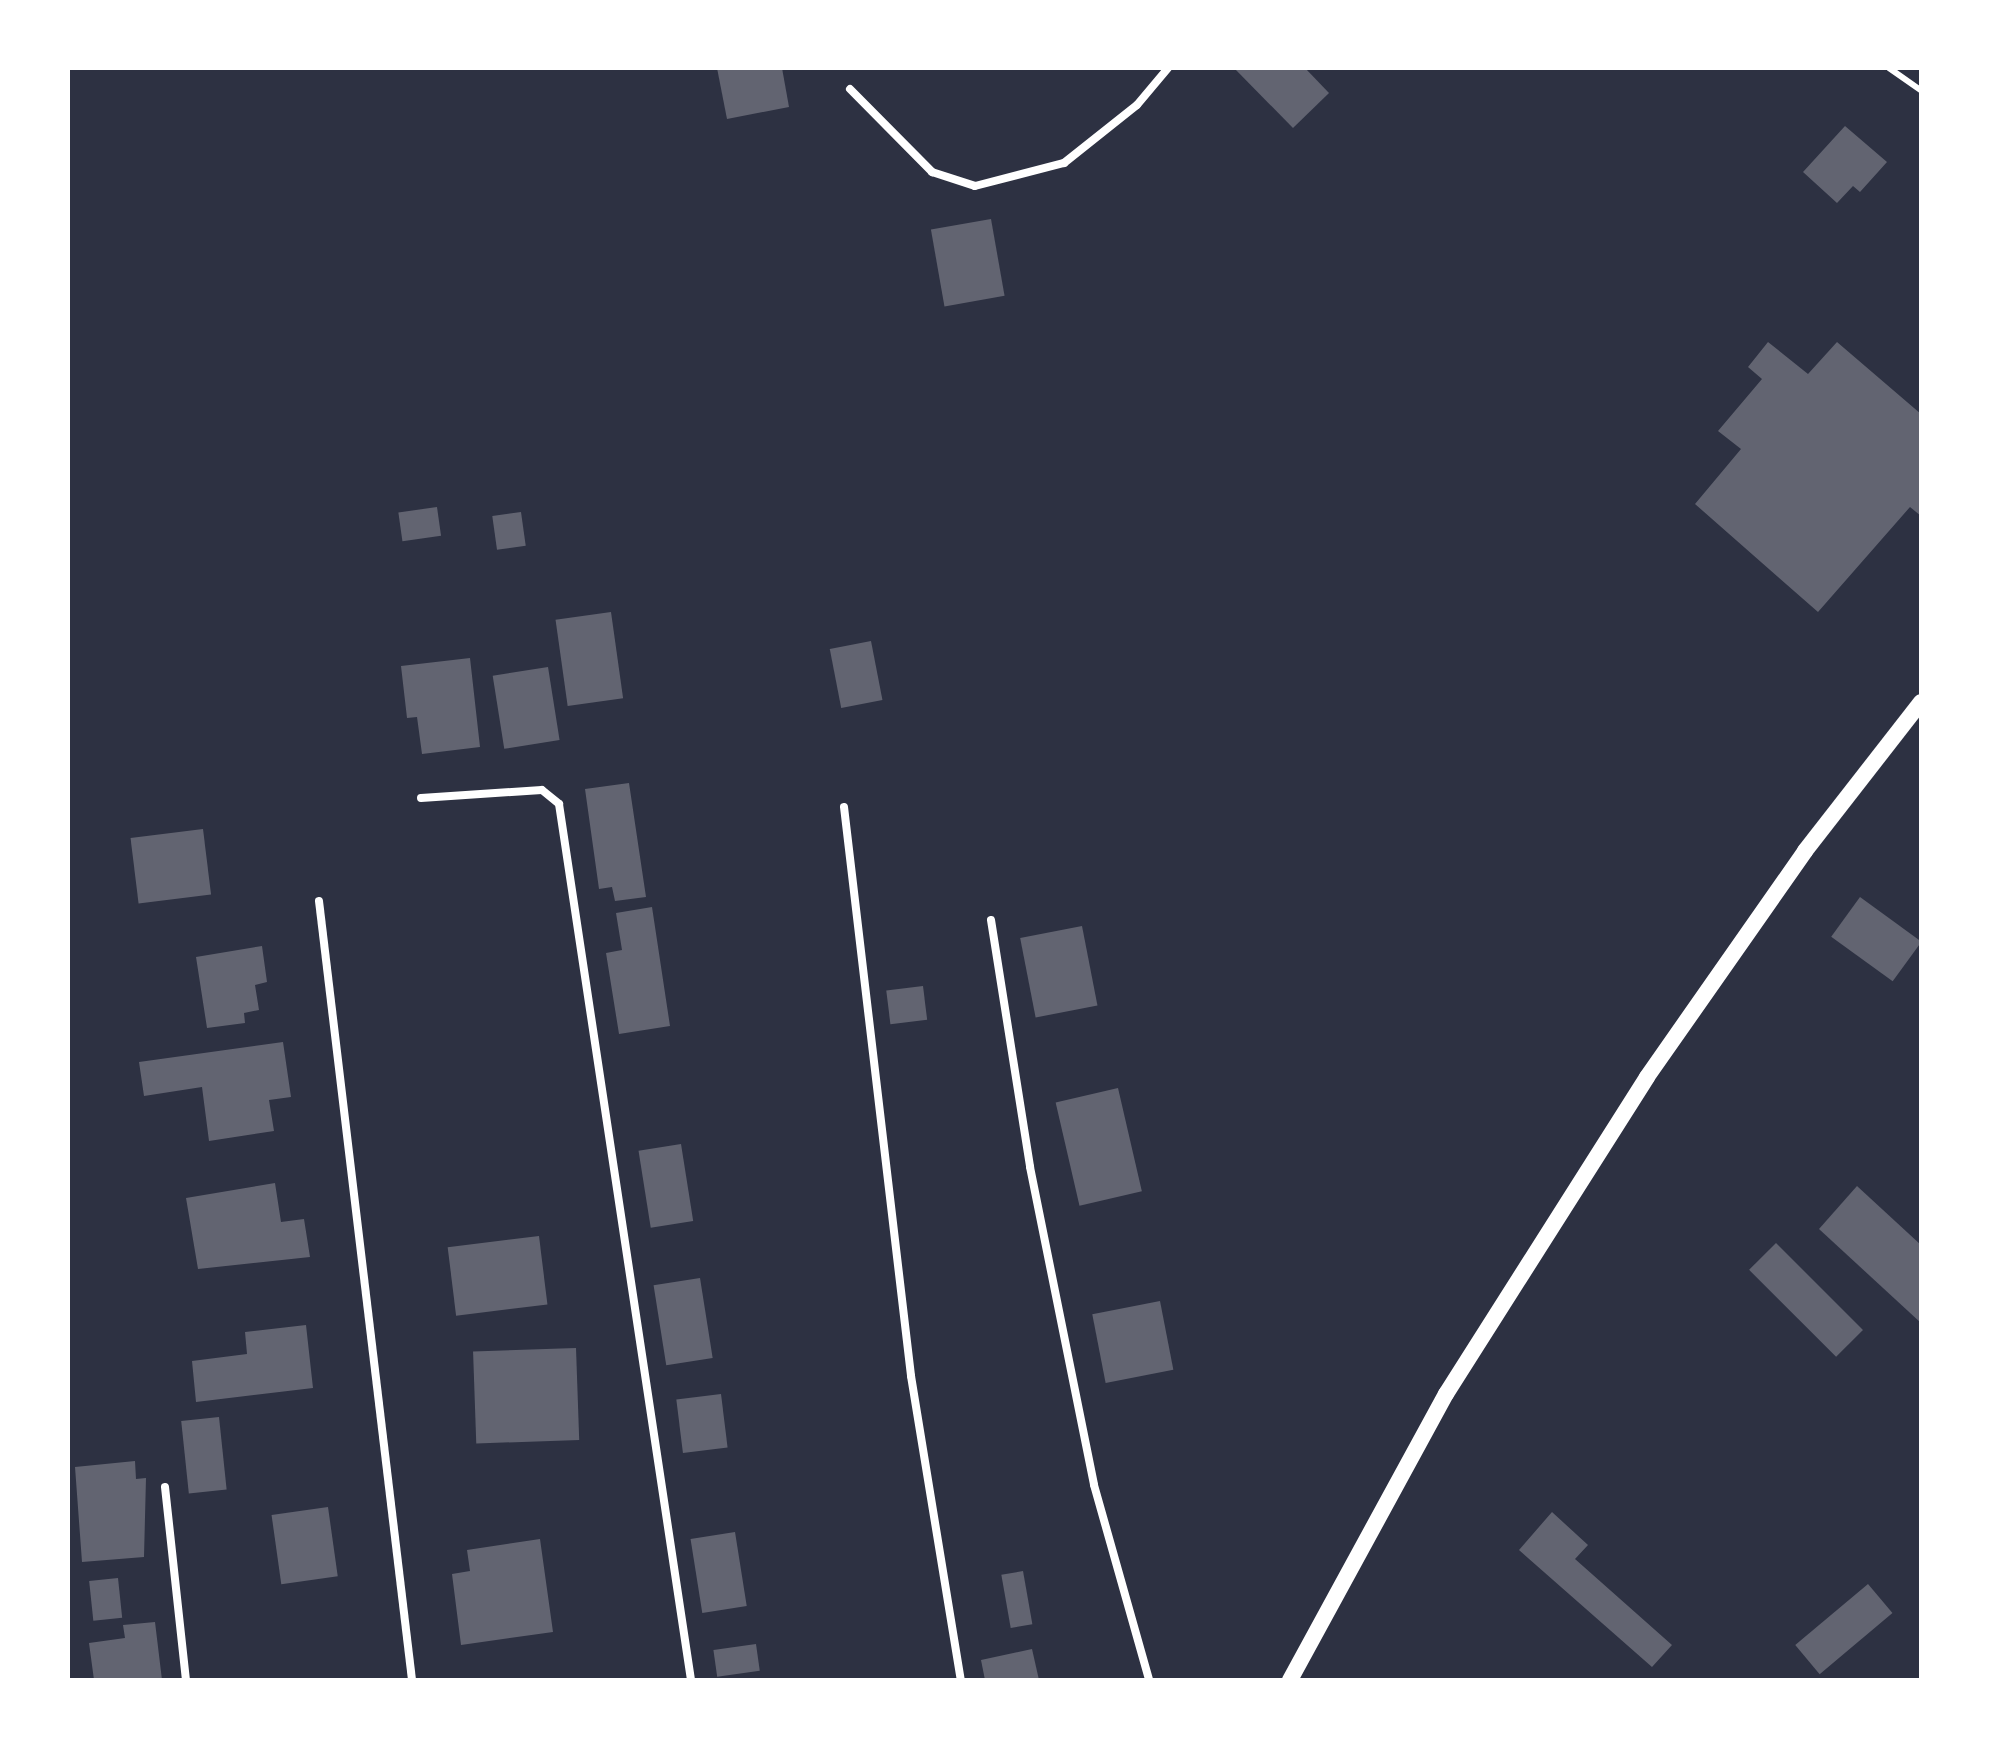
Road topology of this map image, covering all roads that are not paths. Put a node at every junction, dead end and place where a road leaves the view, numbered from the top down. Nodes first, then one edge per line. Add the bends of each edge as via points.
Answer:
1 (1168, 68) edge
2 (1889, 68) edge
3 (850, 89) dead end
4 (1921, 90) edge
5 (1921, 702) edge
6 (421, 798) dead end
7 (844, 807) dead end
8 (319, 901) dead end
9 (991, 920) dead end
10 (165, 1487) dead end
11 (186, 1680) edge
12 (412, 1680) edge
13 (691, 1680) edge
14 (961, 1680) edge
15 (1149, 1680) edge
16 (1290, 1680) edge

1 - 3 street via 1137,105 1064,163 975,186 932,172
2 - 4 lane
5 - 16 main road via 1805,851 1647,1077 1446,1394
6 - 13 street via 542,790 559,804
7 - 14 street via 911,1376
8 - 12 street
9 - 15 street via 1030,1167 1094,1485
10 - 11 street

